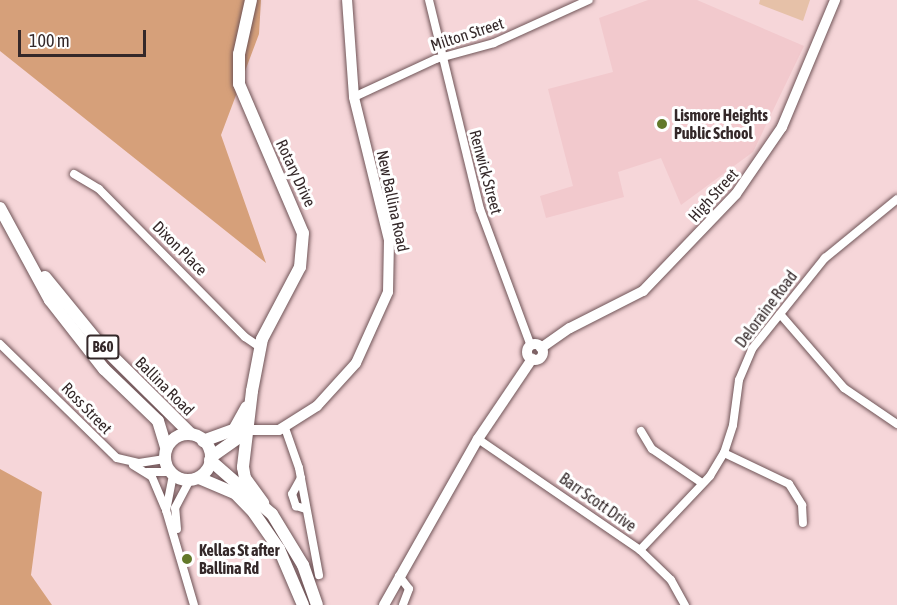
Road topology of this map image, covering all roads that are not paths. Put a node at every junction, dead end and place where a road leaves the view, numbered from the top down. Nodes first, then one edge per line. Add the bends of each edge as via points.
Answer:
1 (251, 0) edge
2 (346, 0) edge
3 (429, 0) edge
4 (590, 0) edge
5 (835, 0) edge
6 (441, 57) junction
7 (354, 97) junction
8 (74, 174) dead end
9 (897, 199) edge
10 (0, 208) edge
11 (25, 250) junction
12 (780, 314) junction
13 (0, 344) edge
14 (260, 347) junction
15 (536, 347) junction
16 (252, 391) junction
17 (897, 424) edge
18 (285, 428) junction
19 (234, 430) junction
20 (248, 431) junction
21 (641, 431) dead end
22 (191, 434) junction
23 (478, 439) junction
24 (203, 441) junction
25 (724, 453) junction
26 (166, 454) junction
27 (211, 459) junction
28 (130, 463) junction
29 (147, 471) junction
30 (171, 474) junction
31 (194, 479) junction
32 (702, 483) junction
33 (263, 503) junction
34 (166, 510) junction
35 (803, 523) dead end
36 (640, 550) junction
37 (180, 553) junction
38 (319, 575) dead end
39 (399, 576) junction
40 (384, 604) edge
41 (194, 605) edge
42 (303, 605) edge
43 (317, 605) edge
44 (403, 605) edge
45 (685, 605) edge

1 - 14 main road, Rotary Drive via 239,54 239,84 303,233 300,267
2 - 7 street, New Ballina Road
3 - 6 street, Renwick Street
4 - 6 street, Milton Street via 494,43
5 - 15 street, High Street via 782,127 736,195 643,291
6 - 7 street, Milton Street
6 - 15 street, Renwick Street via 489,240
7 - 18 street, New Ballina Road via 389,240 388,292 375,327 345,378 317,406
8 - 14 street, Dixon Place via 99,189 245,337
9 - 12 street, Deloraine Road via 825,258
10 - 11 main road, Ballina Road / B60
11 - 22 main road, Ballina Road / B60 via 98,342
11 - 26 main road, Ballina Road / B60 via 50,300 78,339 158,422
12 - 17 street via 844,388
12 - 25 street, Deloraine Road via 745,363
13 - 28 street, Ross Street via 108,451
14 - 16 main road, Rotary Drive
15 - 23 street, High Street via 542,357 532,359
16 - 19 main road, Rotary Drive
16 - 20 main road, Rotary Drive
18 - 20 street, New Ballina Road
18 - 38 street via 301,478
19 - 20 street, New Ballina Road
19 - 24 main road
20 - 27 main road
20 - 33 main road, Rotary Drive via 243,473
21 - 32 street via 651,448
22 - 24 main road, B60
22 - 26 main road via 177,437
23 - 36 street, Barr Scott Drive
23 - 39 street
24 - 27 main road
25 - 32 street, Deloraine Road
25 - 35 street via 789,484 802,505
26 - 28 street
26 - 30 main road, B60
27 - 31 main road
27 - 33 main road
28 - 29 street, Ross Street
29 - 30 street
29 - 34 street
30 - 31 main road
30 - 34 street
31 - 37 street via 175,508
31 - 42 main road via 235,493 254,513 279,549
32 - 36 street, Deloraine Road
33 - 43 main road via 289,538
34 - 37 street
36 - 45 street, Barr Scott Drive via 671,580
37 - 41 street
39 - 40 street
39 - 44 street via 410,589

